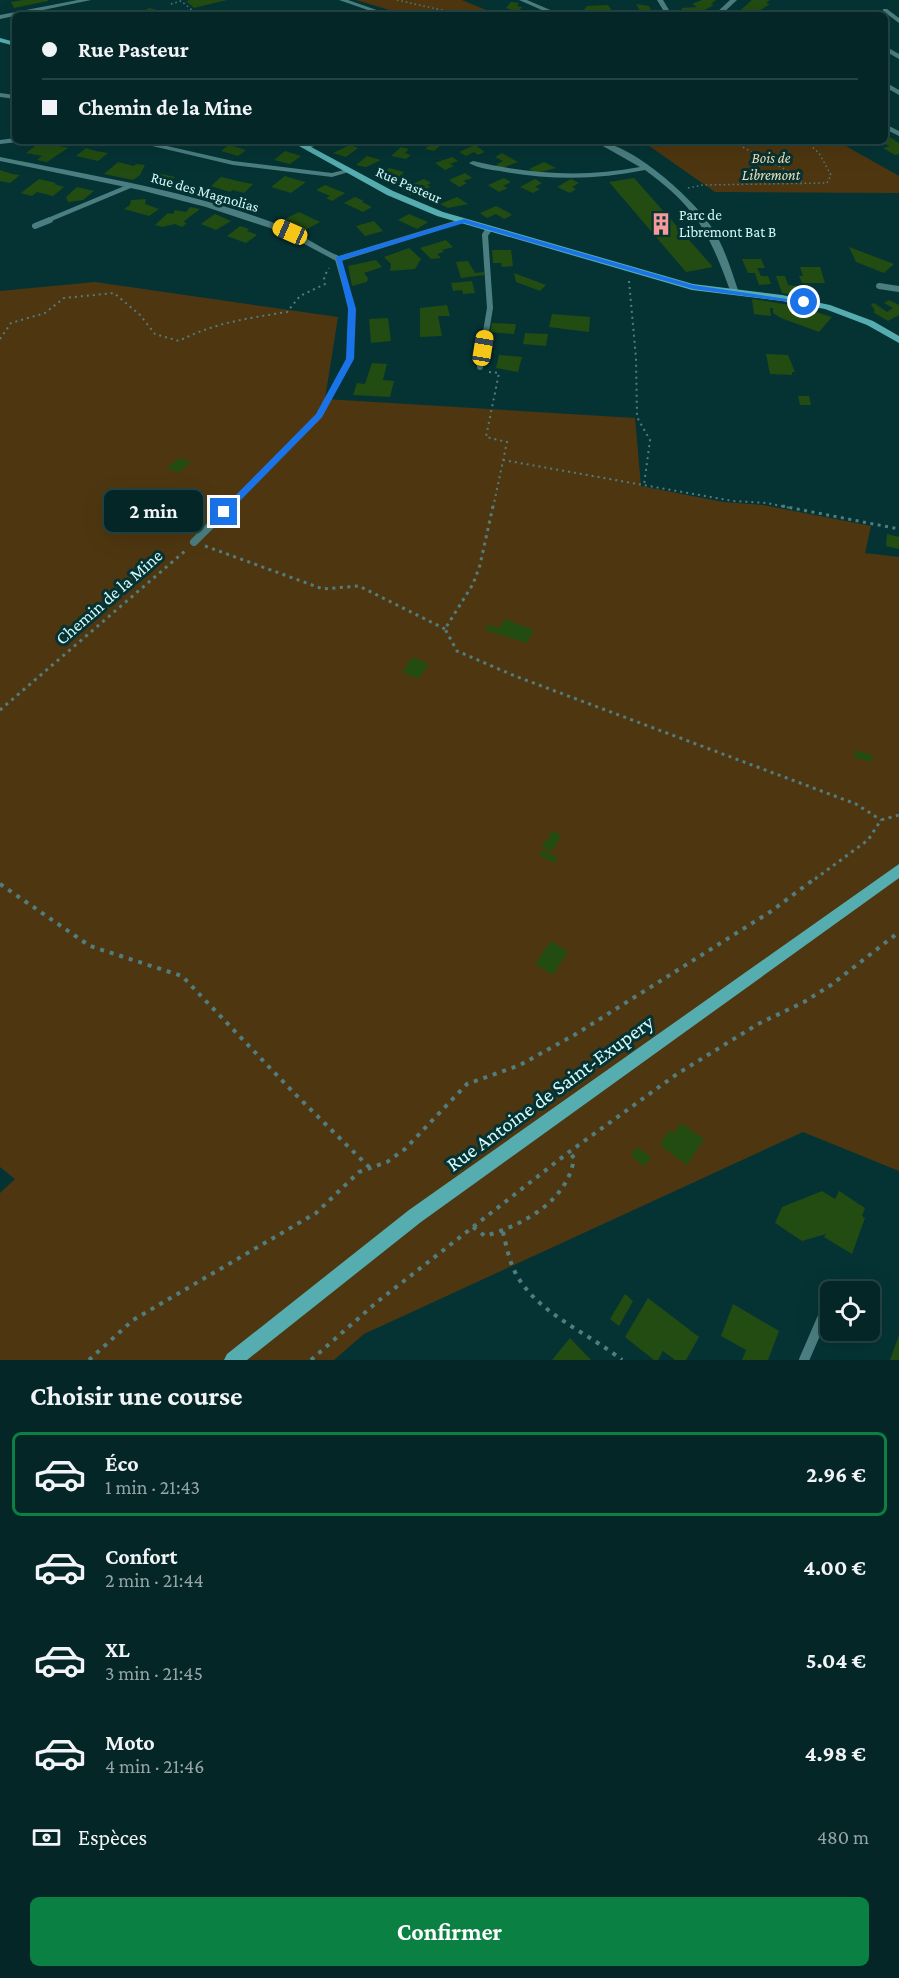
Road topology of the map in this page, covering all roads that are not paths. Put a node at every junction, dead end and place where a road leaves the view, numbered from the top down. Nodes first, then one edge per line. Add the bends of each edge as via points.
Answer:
1 (88, 0) edge
2 (342, 0) edge
3 (522, 0) edge
4 (734, 0) edge
5 (885, 10) dead end
6 (26, 12) edge
7 (379, 12) edge
8 (552, 12) edge
9 (720, 12) edge
10 (888, 12) edge
11 (148, 144) edge
12 (300, 144) edge
13 (312, 144) edge
14 (603, 144) edge
15 (305, 147) junction
16 (0, 159) edge
17 (473, 163) dead end
18 (645, 168) junction
19 (348, 171) junction
20 (130, 186) junction
21 (464, 221) junction
22 (35, 226) dead end
23 (489, 229) junction
24 (338, 258) junction
25 (879, 286) dead end
26 (899, 289) edge
27 (735, 293) junction
28 (898, 338) edge
29 (480, 368) road end
30 (194, 542) road end
31 (899, 870) edge
32 (820, 1325) edge
33 (233, 1360) edge
34 (804, 1360) edge

1 - 6 street
2 - 7 street
3 - 8 street
4 - 9 street
5 - 10 street
11 - 19 street via 233,163 332,175
12 - 15 street, Rue Pasteur
13 - 15 street
14 - 18 street
15 - 19 street, Rue Pasteur
16 - 20 street, Rue des Magnolias
17 - 18 street via 527,174 614,174
18 - 27 street via 675,192 709,230
19 - 21 street, Rue Pasteur via 424,208
20 - 22 lane
20 - 24 street, Rue des Magnolias via 278,227
21 - 23 street, Rue Pasteur
21 - 24 street
23 - 27 street, Rue Pasteur via 693,287
23 - 29 lane via 485,235 490,308
24 - 30 lane via 352,309 350,359 319,416
25 - 26 lane
27 - 28 street, Rue Pasteur via 827,307
31 - 33 street, Rue Antoine de Saint-Exupery via 415,1216
32 - 34 lane

